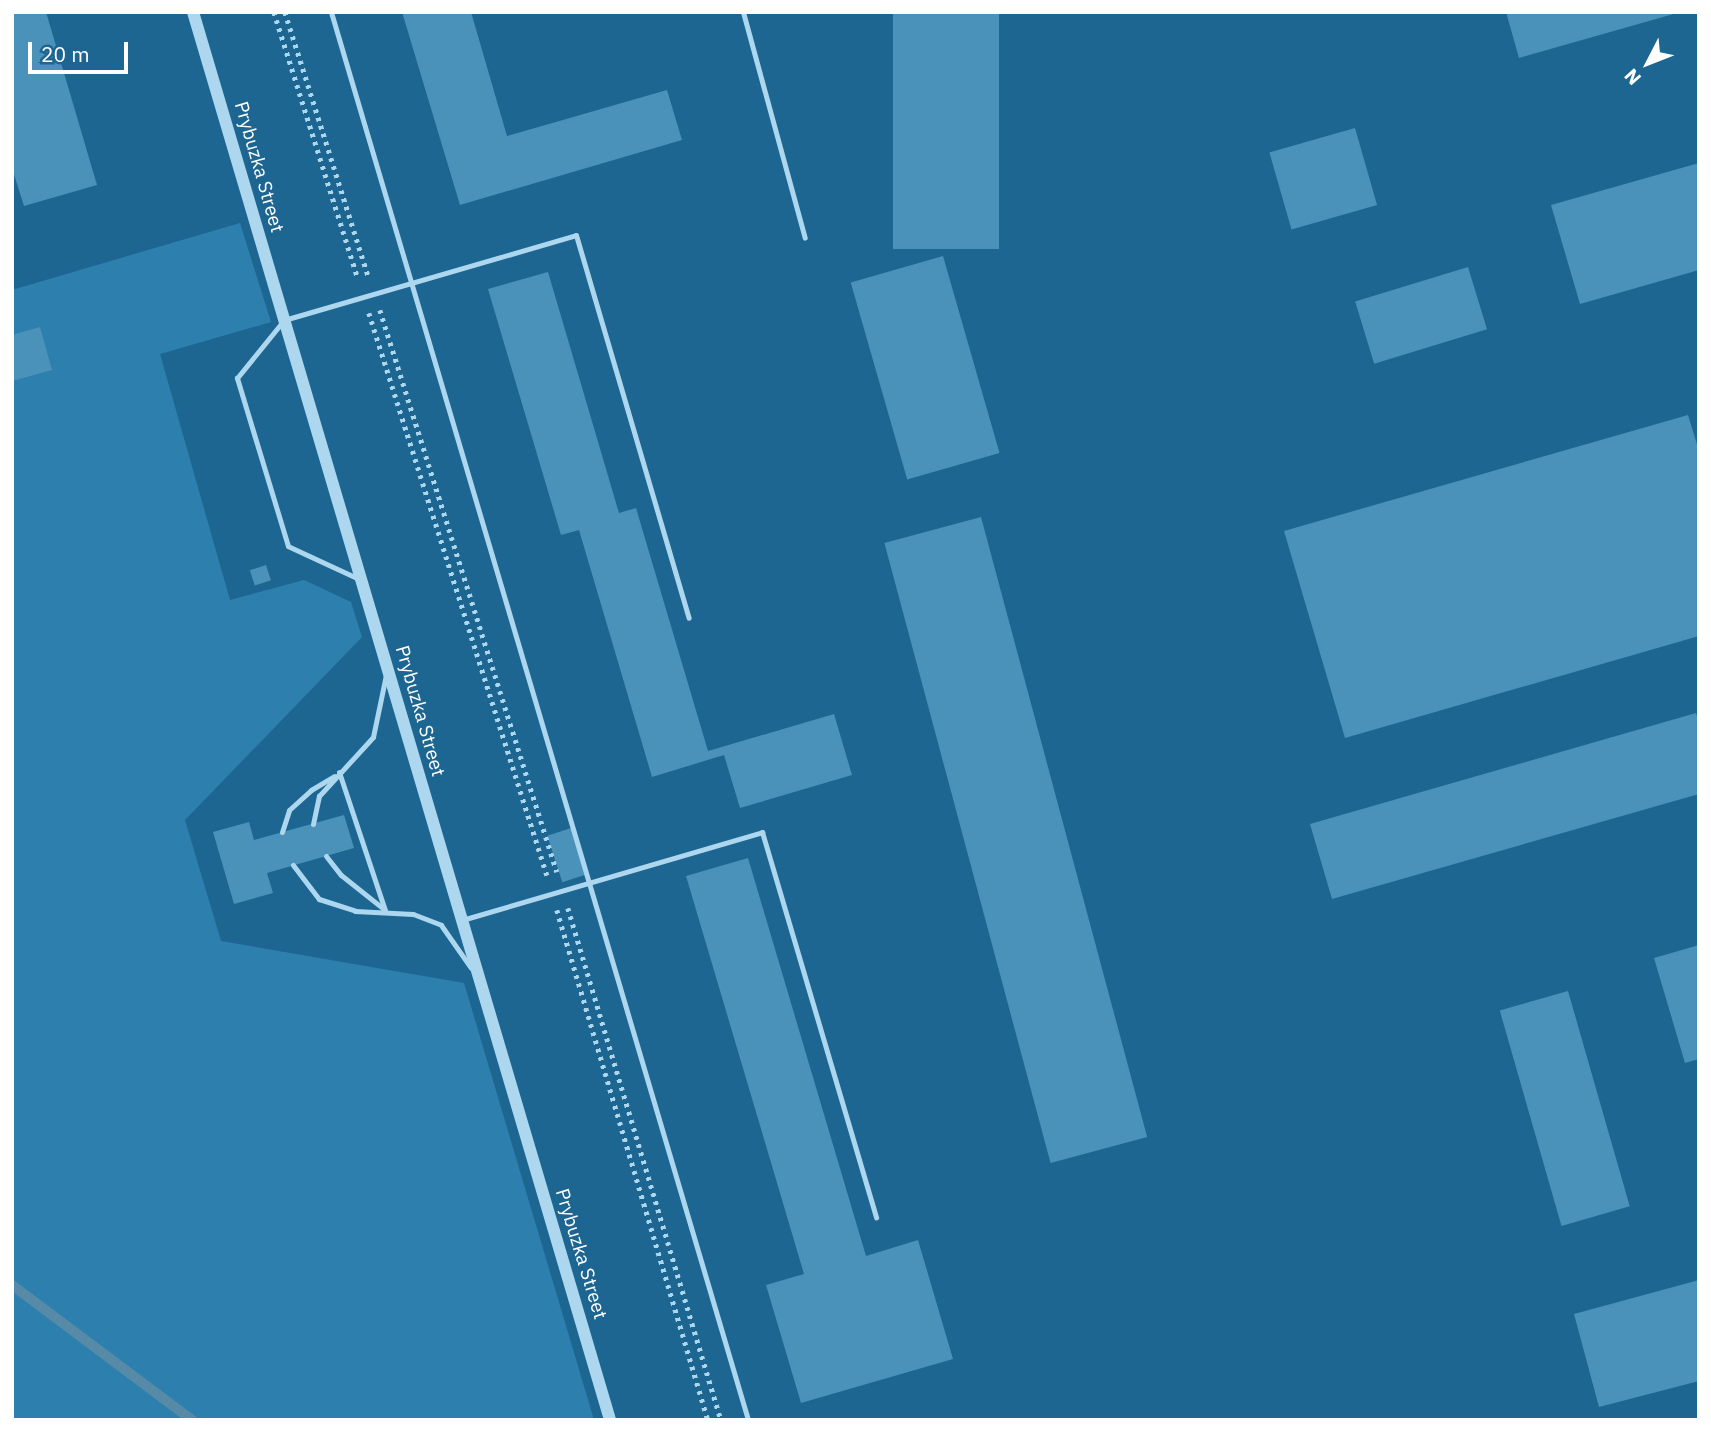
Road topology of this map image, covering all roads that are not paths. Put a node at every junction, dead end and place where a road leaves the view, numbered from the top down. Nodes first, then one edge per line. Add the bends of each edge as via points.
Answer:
1 (193, 12) edge
2 (331, 12) edge
3 (743, 12) edge
4 (805, 238) dead end
5 (411, 283) junction
6 (284, 320) junction
7 (362, 580) junction
8 (689, 618) dead end
9 (387, 668) junction
10 (339, 772) junction
11 (313, 824) dead end
12 (282, 832) dead end
13 (326, 856) dead end
14 (293, 865) dead end
15 (589, 883) junction
16 (384, 910) junction
17 (462, 920) junction
18 (480, 979) junction
19 (876, 1218) dead end
20 (610, 1420) edge
21 (748, 1420) edge

1 - 6 street, Prybuzka Street
2 - 5 lane
3 - 4 lane
5 - 6 lane
5 - 8 lane via 576,234
5 - 15 lane
6 - 7 street, Prybuzka Street
6 - 7 lane via 237,379 288,546
7 - 9 street, Prybuzka Street
9 - 10 lane via 373,737
9 - 17 street, Prybuzka Street
10 - 11 lane via 319,796
10 - 12 lane via 289,810
10 - 16 lane
13 - 16 lane via 341,875
14 - 16 lane via 319,899 355,911
15 - 17 lane
15 - 19 lane via 762,832
15 - 21 lane
16 - 18 lane via 440,925
17 - 18 street, Prybuzka Street
18 - 20 street, Prybuzka Street

